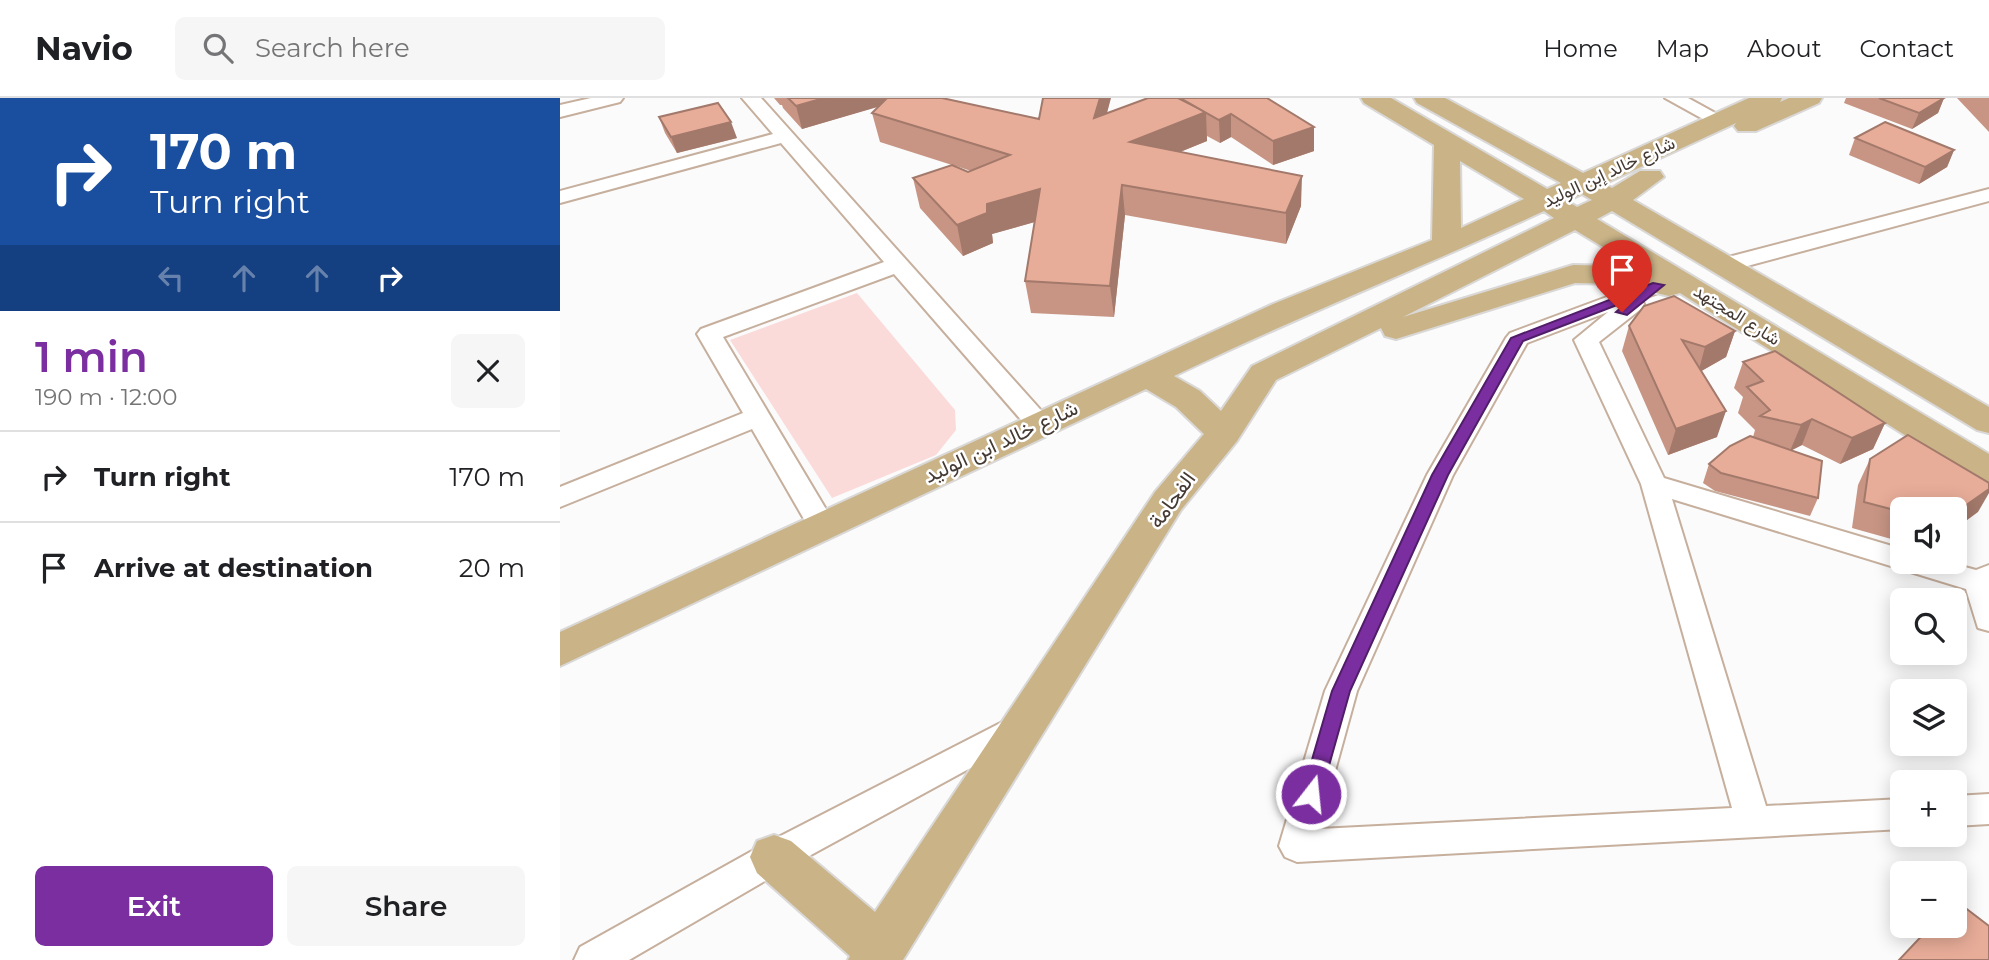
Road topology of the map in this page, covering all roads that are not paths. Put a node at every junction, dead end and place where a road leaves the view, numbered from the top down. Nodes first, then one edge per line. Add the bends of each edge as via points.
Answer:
1 (614, 98) edge
2 (751, 98) edge
3 (1374, 98) edge
4 (1426, 98) edge
5 (1674, 98) edge
6 (1770, 98) edge
7 (1810, 98) edge
8 (560, 111) edge
9 (1718, 120) junction
10 (783, 137) junction
11 (1447, 141) junction
12 (1989, 195) edge
13 (560, 197) edge
14 (1569, 200) junction
15 (1613, 200) junction
16 (1447, 245) junction
17 (898, 265) junction
18 (1721, 266) junction
19 (1658, 285) junction
20 (1703, 294) junction
21 (1284, 311) junction
22 (1282, 364) junction
23 (1146, 374) junction
24 (757, 417) junction
25 (1989, 422) edge
26 (1038, 424) junction
27 (1224, 433) junction
28 (1989, 471) edge
29 (1654, 484) junction
30 (560, 498) edge
31 (822, 526) junction
32 (1890, 555) edge
33 (1963, 574) edge
34 (1984, 579) edge
35 (1989, 620) edge
36 (560, 650) edge
37 (1022, 725) junction
38 (1989, 809) edge
39 (1967, 810) edge
40 (1890, 815) edge
41 (1755, 822) junction
42 (774, 857) junction
43 (877, 955) edge
44 (593, 960) edge

1 - 8 street
2 - 10 street
3 - 11 main road, شارع المجتهد
4 - 14 main road, شارع المجتهد
5 - 9 street
6 - 9 main road, شارع خالد إبن الوليد
7 - 15 main road, شارع خالد إبن الوليد via 1709,144
9 - 14 main road, شارع خالد إبن الوليد
10 - 13 street
10 - 17 street
11 - 14 main road, شارع المجتهد
11 - 16 main road
12 - 18 street
14 - 15 main road, الفحامة
14 - 16 main road, شارع خالد إبن الوليد
14 - 20 main road, شارع المجتهد
14 - 22 main road, الفحامة
15 - 18 main road, شارع المجتهد
16 - 21 main road, شارع خالد ابن الوليد
17 - 24 street via 709,334
17 - 26 street
18 - 25 main road, شارع المجتهد
19 - 20 main road
19 - 22 main road via 1620,275 1573,274
19 - 29 street via 1586,340
19 - 41 street via 1518,338 1440,475 1341,691 1297,846
20 - 28 main road, شارع المجتهد
21 - 22 main road via 1249,343 1254,362
21 - 23 main road, شارع خالد ابن الوليد
22 - 27 main road, الفحامة via 1264,373
23 - 26 main road, شارع خالد ابن الوليد
23 - 27 main road via 1188,399
24 - 30 street
24 - 31 street
26 - 31 main road, شارع خالد ابن الوليد
27 - 37 main road, الفحامة via 1168,500
29 - 32 street
29 - 41 street
31 - 36 main road, شارع خالد ابن الوليد
33 - 34 street
34 - 35 street
37 - 42 street
37 - 43 main road, الفحامة
38 - 39 street
40 - 41 street
42 - 43 main road
42 - 44 street

